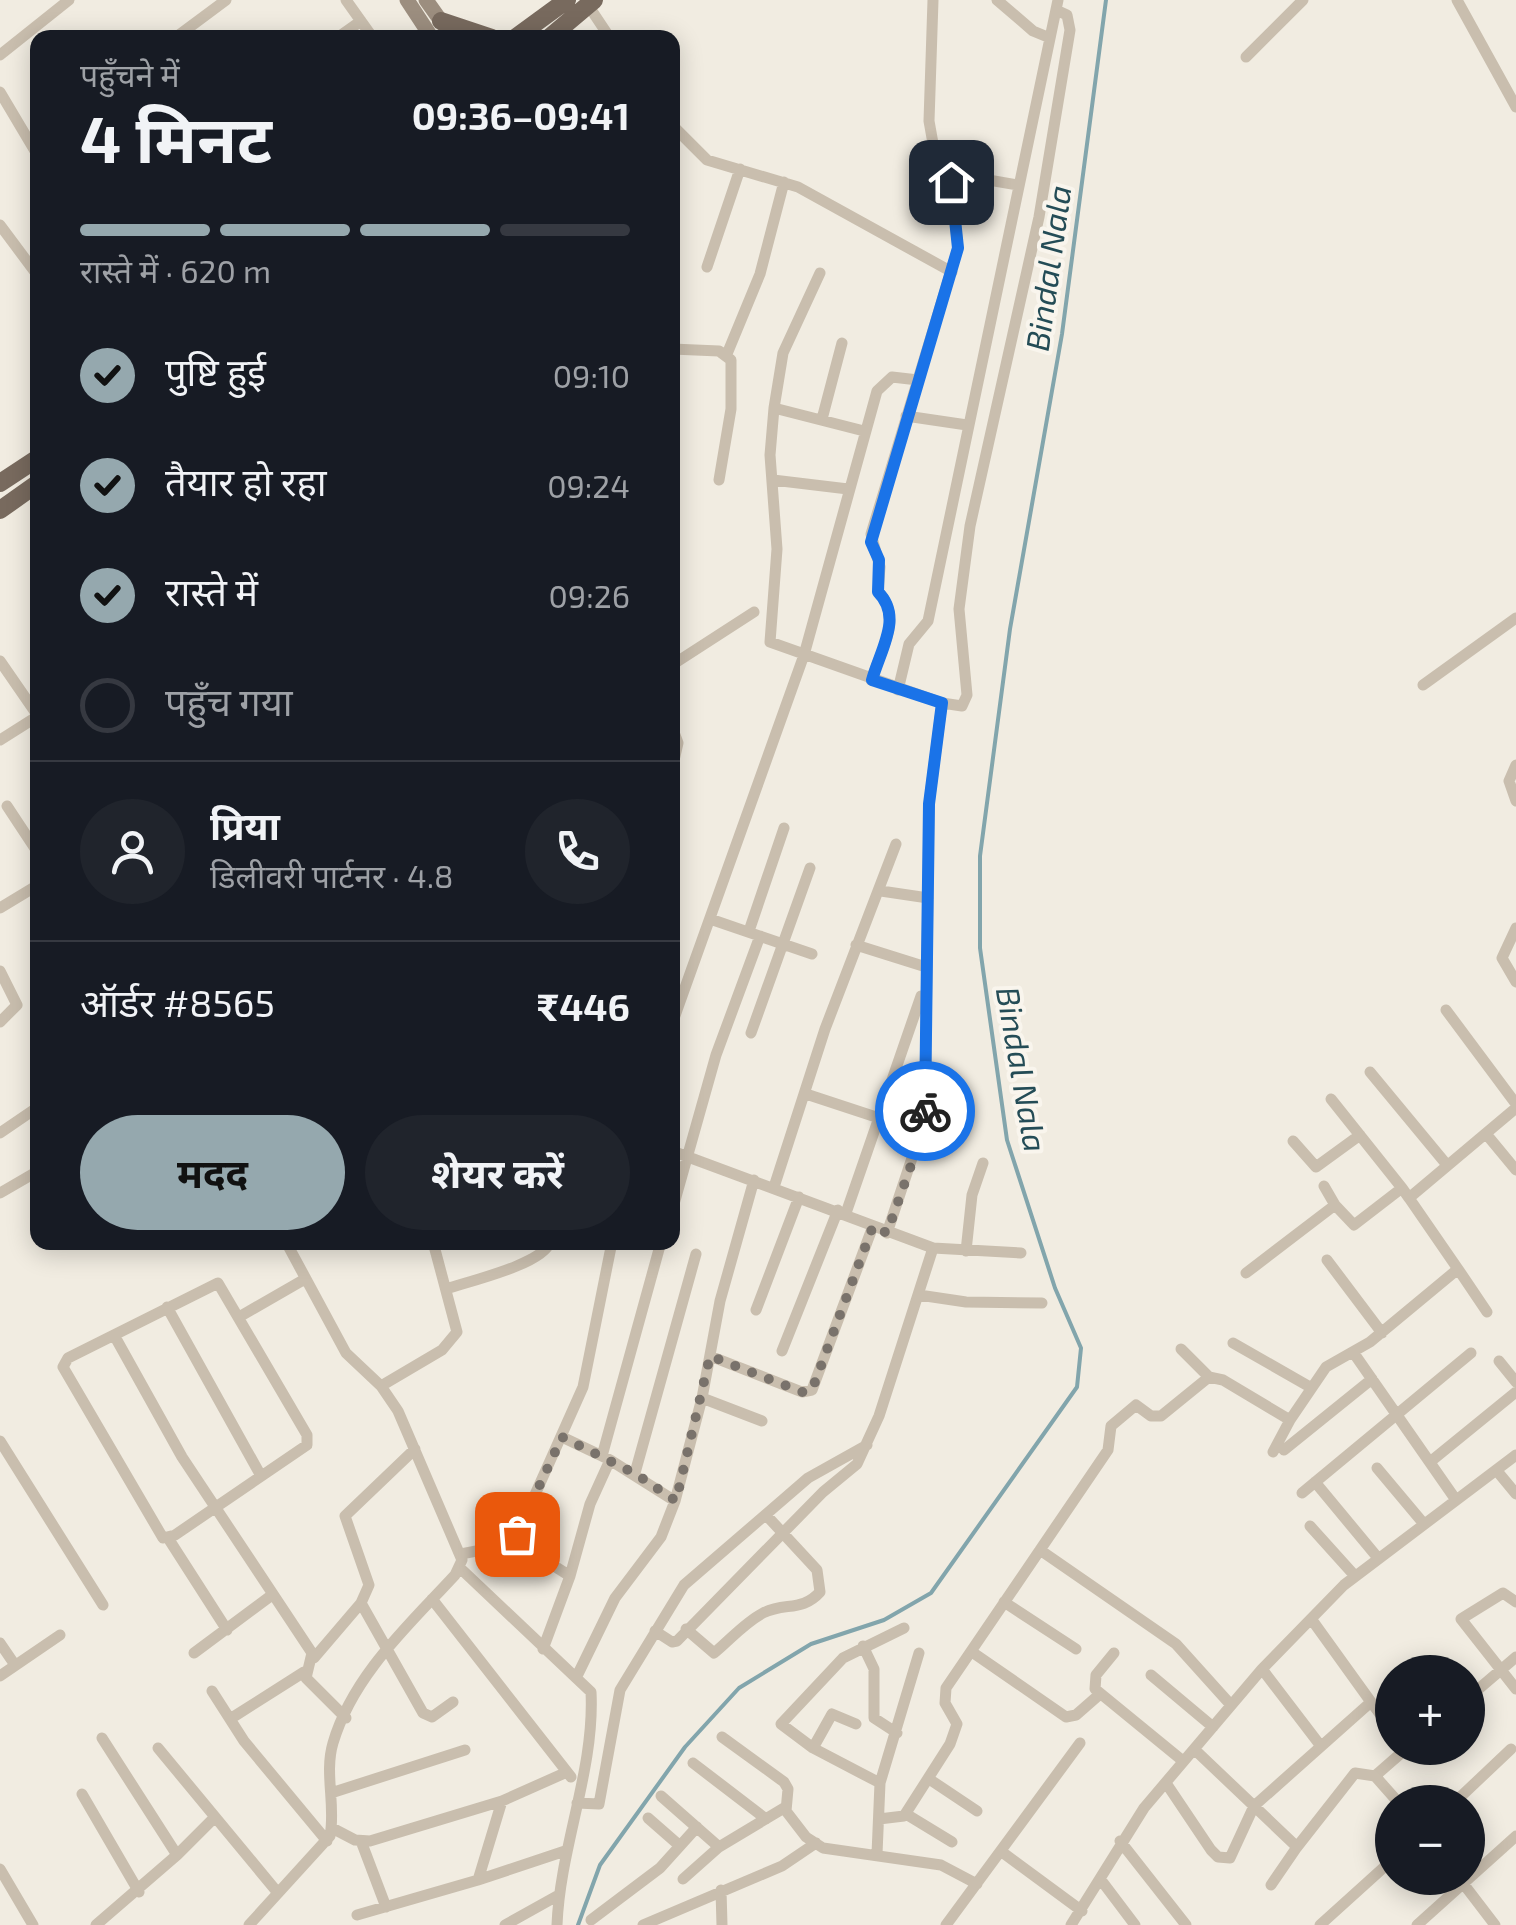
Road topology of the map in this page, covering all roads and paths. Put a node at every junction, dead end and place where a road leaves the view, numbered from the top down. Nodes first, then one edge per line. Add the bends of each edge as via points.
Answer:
1 (69, 0) edge
2 (226, 0) edge
3 (346, 0) edge
4 (407, 0) edge
5 (426, 0) edge
6 (566, 0) edge
7 (933, 0) edge
8 (997, 0) edge
9 (1304, 0) edge
10 (1457, 0) edge
11 (591, 2) edge
12 (1057, 5) edge
13 (362, 21) junction
14 (436, 29) edge
15 (32, 30) edge
16 (186, 30) edge
17 (349, 30) edge
18 (368, 30) edge
19 (526, 30) edge
20 (558, 30) edge
21 (606, 30) edge
22 (30, 32) edge
23 (1050, 38) junction
24 (0, 56) edge
25 (1246, 57) dead end
26 (0, 92) edge
27 (1516, 107) edge
28 (680, 134) edge
29 (30, 136) edge
30 (25, 139) junction
31 (30, 146) edge
32 (740, 169) junction
33 (948, 172) junction
34 (784, 182) junction
35 (1018, 186) junction
36 (0, 224) edge
37 (30, 265) edge
38 (707, 268) dead end
39 (952, 272) junction
40 (820, 273) dead end
41 (842, 344) dead end
42 (680, 350) edge
43 (726, 354) junction
44 (918, 380) junction
45 (774, 408) junction
46 (906, 416) junction
47 (822, 419) junction
48 (967, 425) junction
49 (864, 431) junction
50 (30, 463) edge
51 (719, 480) dead end
52 (773, 480) junction
53 (0, 483) edge
54 (30, 489) edge
55 (848, 489) junction
56 (0, 510) edge
57 (754, 612) dead end
58 (1516, 618) edge
59 (804, 655) junction
60 (680, 660) edge
61 (0, 661) edge
62 (872, 680) junction
63 (1423, 685) dead end
64 (898, 690) junction
65 (942, 703) junction
66 (30, 704) edge
67 (30, 721) edge
68 (0, 740) edge
69 (1516, 765) edge
70 (1516, 801) edge
71 (7, 806) dead end
72 (784, 828) dead end
73 (30, 841) edge
74 (896, 844) dead end
75 (810, 868) dead end
76 (30, 890) edge
77 (880, 891) junction
78 (928, 898) junction
79 (0, 908) edge
80 (713, 920) junction
81 (1516, 928) edge
82 (755, 933) junction
83 (784, 943) junction
84 (856, 945) junction
85 (812, 954) dead end
86 (926, 967) junction
87 (0, 971) edge
88 (1516, 982) edge
89 (924, 988) junction
90 (680, 1004) edge
91 (1446, 1010) dead end
92 (0, 1022) edge
93 (751, 1033) dead end
94 (1370, 1072) dead end
95 (806, 1094) junction
96 (1331, 1099) dead end
97 (1516, 1106) edge
98 (30, 1112) edge
99 (880, 1118) junction
100 (0, 1132) edge
101 (1360, 1134) junction
102 (1487, 1135) junction
103 (1293, 1141) dead end
104 (680, 1154) edge
105 (689, 1157) junction
106 (983, 1163) dead end
107 (1447, 1166) junction
108 (1516, 1170) edge
109 (30, 1176) edge
110 (754, 1180) junction
111 (680, 1186) edge
112 (1324, 1186) dead end
113 (774, 1187) junction
114 (1406, 1193) junction
115 (0, 1194) edge
116 (799, 1197) junction
117 (1335, 1206) junction
118 (842, 1212) junction
119 (873, 1226) junction
120 (887, 1233) junction
121 (933, 1248) junction
122 (290, 1250) edge
123 (435, 1250) edge
124 (545, 1250) edge
125 (610, 1250) edge
126 (659, 1250) edge
127 (966, 1252) junction
128 (1020, 1253) dead end
129 (696, 1254) dead end
130 (1327, 1260) dead end
131 (1458, 1269) junction
132 (1246, 1273) dead end
133 (305, 1278) junction
134 (446, 1289) junction
135 (920, 1295) junction
136 (1042, 1303) dead end
137 (167, 1307) junction
138 (756, 1310) dead end
139 (1487, 1312) dead end
140 (239, 1317) junction
141 (1382, 1333) junction
142 (114, 1336) junction
143 (1233, 1343) dead end
144 (1180, 1349) dead end
145 (782, 1352) dead end
146 (1353, 1352) junction
147 (1471, 1353) dead end
148 (710, 1356) junction
149 (1499, 1360) dead end
150 (1209, 1377) junction
151 (1372, 1379) junction
152 (1516, 1382) edge
153 (381, 1386) junction
154 (1310, 1387) junction
155 (1516, 1392) edge
156 (702, 1398) junction
157 (1398, 1415) junction
158 (1290, 1420) junction
159 (762, 1421) dead end
160 (562, 1437) junction
161 (0, 1441) edge
162 (867, 1444) junction
163 (415, 1449) junction
164 (1516, 1455) edge
165 (606, 1458) junction
166 (1430, 1462) junction
167 (1377, 1468) dead end
168 (1497, 1471) junction
169 (635, 1473) junction
170 (261, 1476) junction
171 (1315, 1482) junction
172 (1302, 1492) dead end
173 (1516, 1494) edge
174 (1456, 1500) junction
175 (676, 1501) junction
176 (214, 1506) junction
177 (768, 1516) junction
178 (1424, 1524) junction
179 (1310, 1526) dead end
180 (784, 1533) junction
181 (168, 1538) junction
182 (513, 1540) junction
183 (1040, 1550) junction
184 (461, 1554) junction
185 (1378, 1558) junction
186 (460, 1568) junction
187 (570, 1576) junction
188 (1355, 1576) junction
189 (272, 1595) junction
190 (432, 1599) junction
191 (1004, 1602) junction
192 (1516, 1602) edge
193 (360, 1603) junction
194 (102, 1605) dead end
195 (1312, 1620) junction
196 (904, 1628) dead end
197 (226, 1630) junction
198 (686, 1630) junction
199 (655, 1631) junction
200 (60, 1635) dead end
201 (0, 1643) edge
202 (863, 1646) junction
203 (386, 1648) junction
204 (543, 1649) junction
205 (1076, 1649) dead end
206 (972, 1652) junction
207 (194, 1653) dead end
208 (919, 1653) dead end
209 (1114, 1653) dead end
210 (1516, 1657) edge
211 (314, 1658) junction
212 (16, 1665) junction
213 (1262, 1669) junction
214 (1500, 1670) junction
215 (304, 1672) junction
216 (1150, 1675) dead end
217 (0, 1676) edge
218 (577, 1676) junction
219 (1485, 1683) edge
220 (1516, 1689) edge
221 (212, 1691) dead end
222 (1100, 1694) junction
223 (453, 1702) dead end
224 (1371, 1702) junction
225 (1230, 1704) junction
226 (1375, 1707) edge
227 (230, 1718) junction
228 (346, 1718) junction
229 (856, 1724) dead end
230 (1212, 1727) junction
231 (897, 1733) junction
232 (722, 1737) dead end
233 (102, 1738) dead end
234 (1080, 1743) dead end
235 (1320, 1745) junction
236 (158, 1748) dead end
237 (813, 1748) junction
238 (1194, 1748) junction
239 (1512, 1749) dead end
240 (466, 1750) dead end
241 (1183, 1761) junction
242 (693, 1762) dead end
243 (1388, 1765) edge
244 (566, 1772) junction
245 (1375, 1776) junction
246 (928, 1779) junction
247 (880, 1783) junction
248 (1166, 1783) junction
249 (1383, 1785) edge
250 (1473, 1785) edge
251 (579, 1787) junction
252 (331, 1793) junction
253 (82, 1794) dead end
254 (662, 1796) dead end
255 (502, 1801) junction
256 (578, 1803) junction
257 (1254, 1806) junction
258 (784, 1808) junction
259 (977, 1811) dead end
260 (906, 1814) junction
261 (648, 1818) dead end
262 (213, 1819) junction
263 (766, 1819) junction
264 (878, 1820) junction
265 (698, 1827) junction
266 (329, 1834) junction
267 (1516, 1836) edge
268 (361, 1841) junction
269 (1120, 1841) junction
270 (952, 1842) dead end
271 (816, 1844) junction
272 (680, 1846) junction
273 (1297, 1846) junction
274 (719, 1847) junction
275 (565, 1851) junction
276 (1002, 1852) junction
277 (877, 1854) junction
278 (177, 1856) junction
279 (1485, 1861) edge
280 (0, 1869) edge
281 (1375, 1875) edge
282 (682, 1879) dead end
283 (478, 1880) junction
284 (1101, 1880) junction
285 (977, 1884) junction
286 (1272, 1885) dead end
287 (721, 1890) junction
288 (139, 1892) junction
289 (278, 1893) junction
290 (1446, 1895) edge
291 (1472, 1895) edge
292 (557, 1896) junction
293 (386, 1907) junction
294 (1082, 1911) junction
295 (357, 1915) dead end
296 (590, 1920) dead end
297 (33, 1925) edge
298 (96, 1925) edge
299 (249, 1925) edge
300 (505, 1925) edge
301 (556, 1925) edge
302 (643, 1925) edge
303 (722, 1925) edge
304 (946, 1925) edge
305 (1072, 1925) edge
306 (1135, 1925) edge
307 (1186, 1925) edge
308 (1320, 1925) edge
309 (1417, 1925) edge
310 (1495, 1925) edge

1 - 15 street
2 - 16 street
3 - 13 street
4 - 14 street
5 - 14 street
6 - 19 main road
7 - 33 street via 929,122
8 - 23 street
9 - 25 street
10 - 27 street
11 - 20 main road
11 - 21 street
12 - 23 street
12 - 65 street via 1070,30 1039,217 962,582 967,695 962,706
13 - 17 street
13 - 18 street
22 - 24 street
23 - 35 street
26 - 30 street
28 - 32 street via 707,160
29 - 30 street
30 - 31 street
32 - 34 street
32 - 38 street
33 - 35 street
33 - 39 street via 959,236
34 - 39 street
34 - 43 street via 760,274
35 - 48 street
36 - 37 street
39 - 44 street
40 - 45 street via 784,353
41 - 47 street
42 - 43 street
43 - 51 street via 732,393
44 - 46 street
44 - 49 street via 883,380
45 - 47 street
45 - 52 street
46 - 48 street
46 - 62 street via 872,534 878,592 892,616
47 - 49 street
48 - 64 street via 928,621 909,644
49 - 55 street
50 - 53 main road
52 - 55 street
52 - 59 street via 776,579 768,636
54 - 56 main road
55 - 59 street
57 - 60 street
58 - 63 street
59 - 62 street
59 - 80 street
61 - 66 street
62 - 64 street
64 - 65 street
65 - 78 street via 929,804
67 - 68 street
69 - 70 street via 1509,781
71 - 73 street
72 - 82 street
74 - 77 street
75 - 83 street
76 - 79 street
77 - 78 street
77 - 84 street
78 - 86 street
80 - 82 street
80 - 90 street
81 - 88 street via 1502,958
82 - 83 street
82 - 105 street
83 - 85 street
83 - 93 street
84 - 86 street
84 - 95 street
86 - 89 street
87 - 92 street via 17,1005
89 - 99 street
89 - 120 street via 923,1130
91 - 97 street
94 - 107 street
95 - 99 street
95 - 113 street
96 - 101 street
97 - 102 street
98 - 100 street
99 - 118 street
101 - 103 street via 1316,1167
101 - 114 street
102 - 107 street
102 - 108 street
104 - 105 street
105 - 110 street
105 - 111 street
106 - 127 street
107 - 114 street
109 - 115 street
110 - 113 street
110 - 148 street
112 - 117 street
113 - 116 street
114 - 117 street via 1354,1225
114 - 131 street
116 - 118 street
116 - 138 street
117 - 132 street
118 - 119 street
118 - 145 street
119 - 120 street
119 - 148 street via 812,1390 802,1392
120 - 121 street
121 - 127 street
121 - 135 street
122 - 133 street
123 - 134 street
124 - 134 street
125 - 160 street via 589,1363
126 - 165 street
127 - 128 street
129 - 169 street
130 - 141 street
131 - 139 street
131 - 141 street
133 - 140 street
133 - 153 street via 346,1353
134 - 153 street via 455,1338
135 - 136 street
135 - 162 street
137 - 140 street via 218,1284
137 - 142 street
137 - 170 street
140 - 170 street via 308,1440
141 - 146 street
142 - 176 street
142 - 181 street via 68,1358 64,1367 159,1536
143 - 154 street
144 - 150 street
146 - 151 street
146 - 154 street via 1326,1367
147 - 157 street
148 - 156 street
149 - 152 street
150 - 158 street
150 - 183 street via 1161,1416 1136,1405 1111,1426 1108,1450
151 - 157 street
151 - 158 street via 1278,1451
153 - 163 street
154 - 158 street
155 - 166 street
156 - 159 street
156 - 175 street
157 - 166 street
157 - 171 street
160 - 165 street
160 - 182 street
161 - 194 street
162 - 177 street via 818,1472
162 - 180 street via 857,1464
163 - 184 street
163 - 193 street via 344,1516 368,1579
164 - 168 street
165 - 169 street
165 - 187 street
166 - 174 street
167 - 178 street
168 - 173 street
168 - 174 street
169 - 175 street
170 - 176 street
171 - 172 street
171 - 185 street
174 - 178 street
175 - 218 street
176 - 181 street
176 - 189 street
177 - 180 street
177 - 199 street via 690,1577
178 - 185 street
179 - 188 street
180 - 198 street
180 - 198 street via 816,1570 817,1596 796,1608 760,1614 714,1653
181 - 197 street
182 - 184 street
182 - 187 street
183 - 191 street
183 - 225 street via 1176,1644
184 - 186 street
185 - 188 street
186 - 190 street
186 - 204 street
187 - 204 street
188 - 195 street
189 - 197 street
189 - 211 street
190 - 203 street
190 - 244 street
191 - 205 street
191 - 206 street
192 - 214 street via 1504,1594 1461,1619
193 - 203 street
193 - 211 street
195 - 213 street
195 - 224 street
196 - 202 street
197 - 207 street
198 - 199 street via 675,1642
199 - 256 street via 618,1697 599,1804
200 - 212 street
201 - 212 street
202 - 231 street via 876,1678 874,1718
202 - 237 street via 842,1658 782,1721
203 - 223 street via 426,1716
203 - 228 street
204 - 218 street
206 - 222 street via 1066,1717
206 - 246 street via 946,1688 958,1724
208 - 231 street
209 - 222 street via 1094,1680
210 - 214 street
211 - 215 street
212 - 217 street
213 - 225 street
213 - 235 street
214 - 219 street
214 - 220 street
215 - 227 street
215 - 228 street
216 - 230 street
218 - 251 street via 590,1686 592,1698
221 - 227 street
222 - 241 street
224 - 226 street
224 - 235 street
225 - 230 street
227 - 266 street
228 - 252 street via 333,1744
229 - 237 street via 832,1714
230 - 238 street
231 - 247 street
232 - 258 street via 788,1786
233 - 278 street
234 - 276 street
235 - 257 street
236 - 262 street
237 - 247 street
238 - 241 street
238 - 257 street
239 - 250 street
240 - 252 street
241 - 248 street
242 - 263 street
243 - 245 street
244 - 251 street
244 - 255 street
245 - 249 street
245 - 273 street via 1355,1773
246 - 259 street
246 - 260 street
247 - 264 street
248 - 257 street via 1218,1857 1235,1854
248 - 269 street
251 - 256 street
252 - 266 street
253 - 288 street
254 - 265 street
255 - 268 street
255 - 283 street
256 - 275 street
257 - 273 street
258 - 263 street
258 - 271 street
260 - 264 street
260 - 270 street
261 - 272 street
262 - 278 street
262 - 289 street
263 - 274 street
264 - 277 street
265 - 272 street
265 - 274 street
266 - 268 street
266 - 289 street
267 - 279 street
268 - 293 street
269 - 284 street
269 - 307 street
271 - 277 street
271 - 287 street
272 - 296 street
273 - 286 street
274 - 282 street
275 - 283 street
275 - 292 street
276 - 285 street
276 - 294 street
277 - 285 street via 948,1867
278 - 288 street
280 - 297 street
281 - 308 street
283 - 293 street
284 - 294 street
284 - 306 street
285 - 304 street
287 - 302 street
287 - 303 street
288 - 298 street
289 - 299 street
290 - 309 street
291 - 310 street
292 - 300 street
292 - 301 street
293 - 295 street
294 - 305 street

